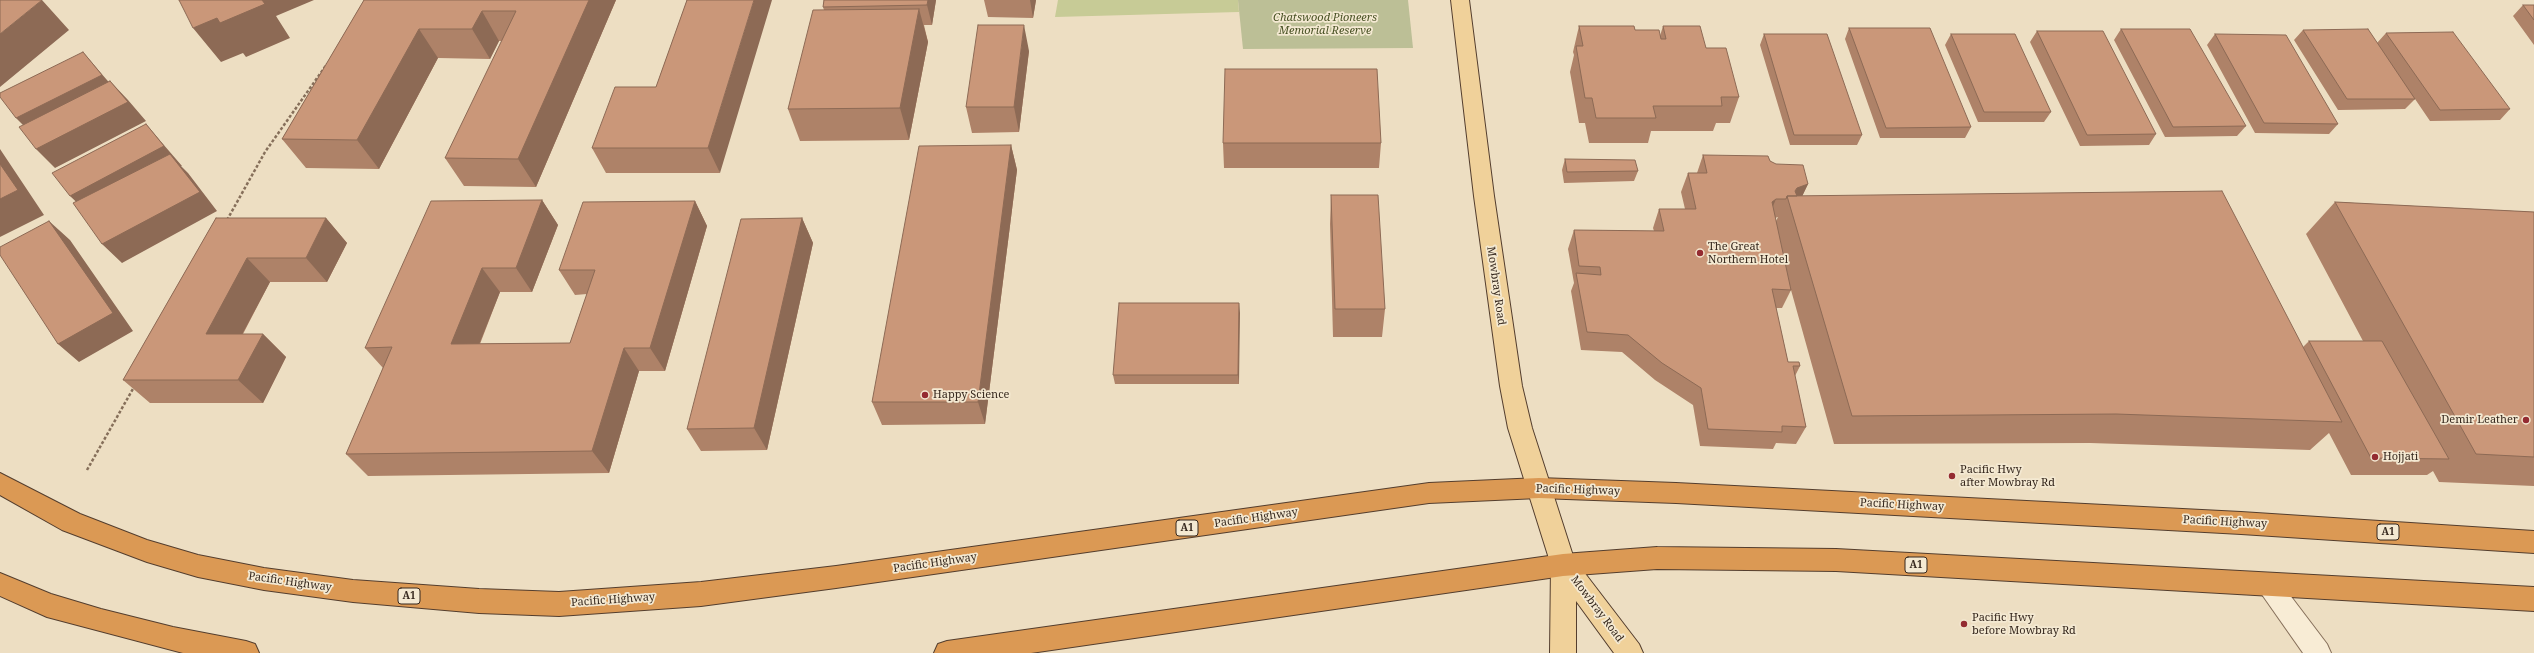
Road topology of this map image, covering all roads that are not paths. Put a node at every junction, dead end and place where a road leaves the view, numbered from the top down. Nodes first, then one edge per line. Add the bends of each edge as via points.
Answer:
1 (1460, 0) edge
2 (0, 483) edge
3 (1539, 488) junction
4 (2534, 542) edge
5 (1563, 565) junction
6 (0, 584) edge
7 (2268, 586) junction
8 (2534, 599) edge
9 (246, 653) edge
10 (947, 653) edge
11 (1563, 653) edge
12 (1630, 653) edge
13 (2318, 653) edge

1 - 3 main road, Mowbray Road via 1510,379 1520,428
2 - 3 highway, Pacific Highway / A1 via 71,522 147,551 198,566 264,580 353,591 479,601 560,604 701,594 836,577 1429,492
3 - 4 highway, Pacific Highway / A1 via 2233,522
3 - 5 main road, Mowbray Road
5 - 7 highway, A1 via 1657,558 1836,560
5 - 10 highway, A1
5 - 11 main road, Mowbray Road
5 - 12 main road, Mowbray Road
6 - 9 highway via 47,605 101,621 174,640
7 - 8 highway, A1
7 - 13 lane

